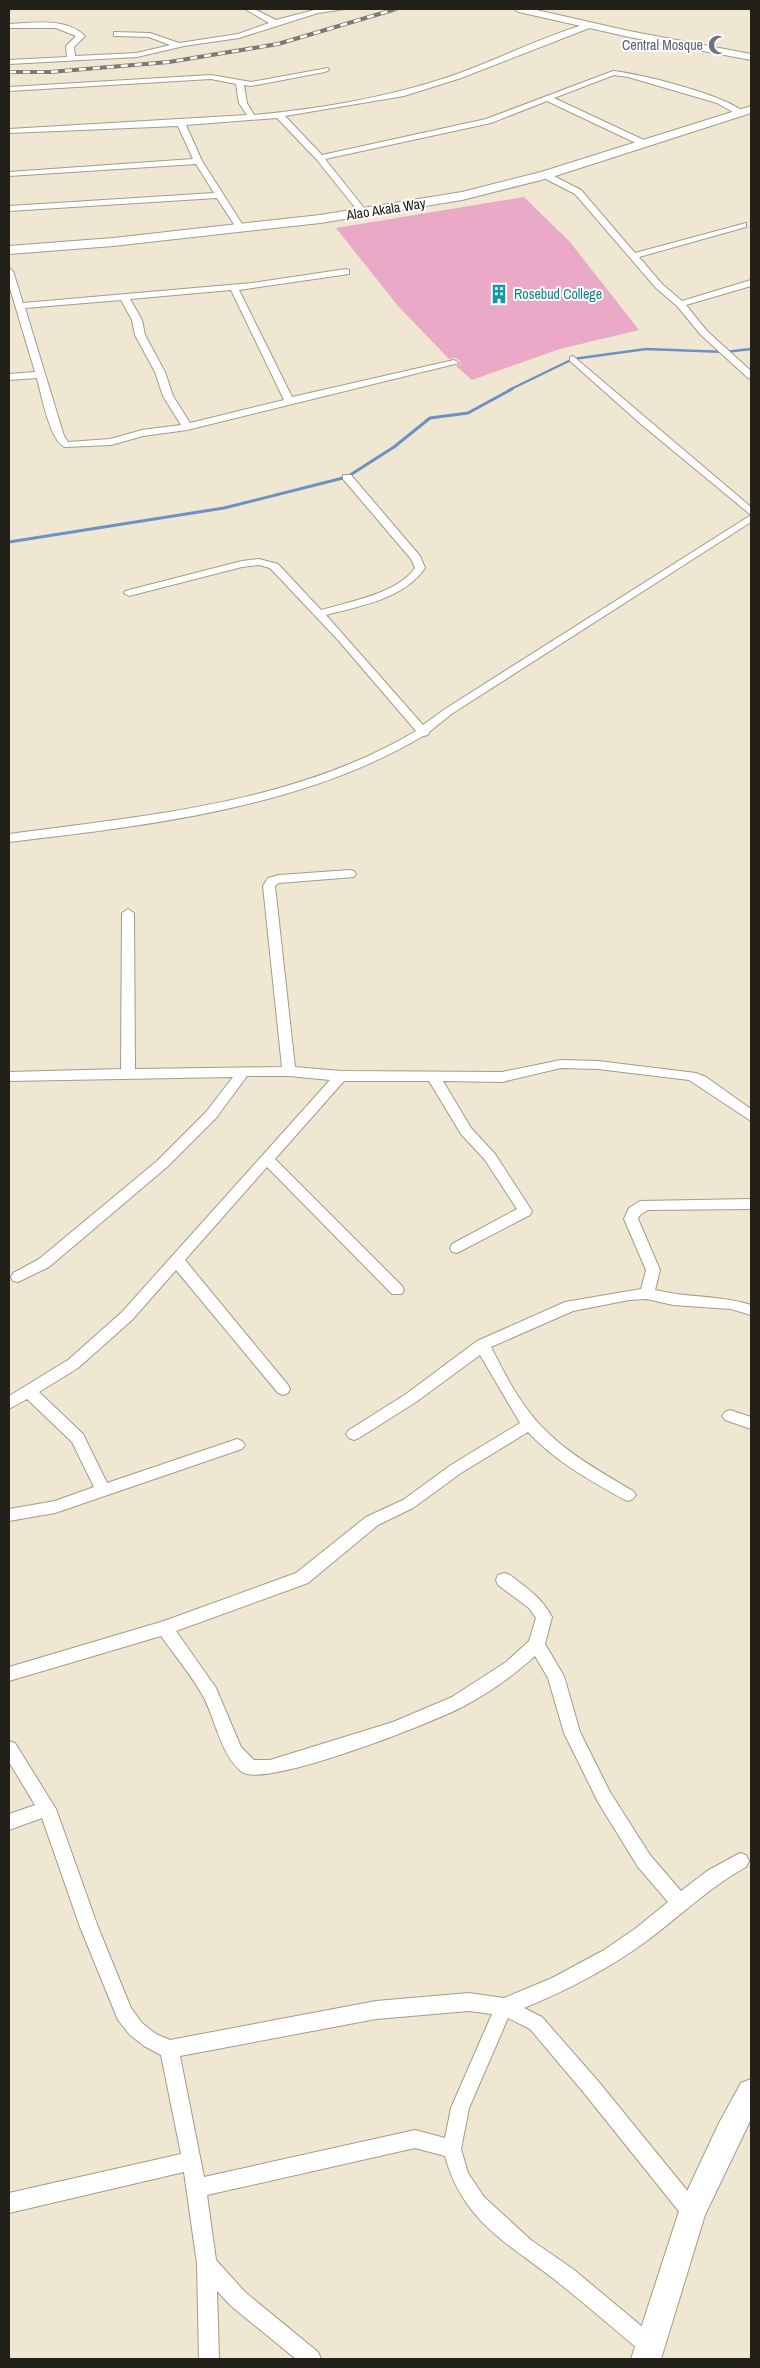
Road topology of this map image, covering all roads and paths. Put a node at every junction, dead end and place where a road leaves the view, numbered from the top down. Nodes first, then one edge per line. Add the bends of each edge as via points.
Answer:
1 (249, 9) edge
2 (334, 9) edge
3 (341, 9) edge
4 (519, 9) edge
5 (538, 11) edge
6 (275, 23) junction
7 (589, 25) junction
8 (9, 26) edge
9 (117, 34) dead end
10 (178, 45) junction
11 (71, 57) junction
12 (751, 57) edge
13 (9, 62) edge
14 (325, 70) dead end
15 (240, 82) junction
16 (9, 89) edge
17 (546, 98) junction
18 (746, 111) edge
19 (279, 115) junction
20 (252, 117) junction
21 (181, 123) junction
22 (9, 131) edge
23 (643, 143) junction
24 (320, 158) junction
25 (198, 161) junction
26 (9, 174) edge
27 (545, 175) junction
28 (220, 195) junction
29 (9, 209) edge
30 (364, 213) junction
31 (743, 225) dead end
32 (240, 227) junction
33 (9, 250) edge
34 (633, 256) junction
35 (9, 271) edge
36 (346, 272) dead end
37 (751, 283) edge
38 (234, 288) junction
39 (124, 297) junction
40 (680, 304) junction
41 (19, 306) junction
42 (573, 359) dead end
43 (454, 364) dead end
44 (38, 375) junction
45 (751, 376) edge
46 (9, 377) edge
47 (288, 401) junction
48 (187, 427) junction
49 (347, 477) dead end
50 (751, 512) edge
51 (751, 518) edge
52 (129, 593) dead end
53 (320, 613) junction
54 (424, 733) junction
55 (9, 838) edge
56 (350, 874) dead end
57 (128, 913) dead end
58 (288, 1071) junction
59 (244, 1072) junction
60 (128, 1074) junction
61 (9, 1076) edge
62 (341, 1076) junction
63 (434, 1078) junction
64 (751, 1116) edge
65 (267, 1159) junction
66 (751, 1204) edge
67 (457, 1248) dead end
68 (178, 1262) junction
69 (18, 1277) dead end
70 (397, 1290) dead end
71 (647, 1294) junction
72 (751, 1310) edge
73 (482, 1344) junction
74 (283, 1389) dead end
75 (29, 1392) junction
76 (9, 1403) edge
77 (730, 1416) dead end
78 (751, 1423) edge
79 (530, 1424) junction
80 (354, 1434) dead end
81 (237, 1445) dead end
82 (103, 1490) junction
83 (628, 1495) dead end
84 (9, 1515) edge
85 (504, 1580) dead end
86 (165, 1628) junction
87 (537, 1644) junction
88 (9, 1674) edge
89 (9, 1748) edge
90 (47, 1809) junction
91 (9, 1822) edge
92 (740, 1862) dead end
93 (679, 1902) junction
94 (504, 2007) junction
95 (169, 2049) junction
96 (751, 2092) edge
97 (452, 2149) junction
98 (192, 2161) junction
99 (196, 2188) junction
100 (9, 2203) edge
101 (692, 2212) junction
102 (207, 2264) junction
103 (648, 2353) edge
104 (209, 2359) edge
105 (311, 2359) edge

1 - 6 street
2 - 3 street
2 - 6 street
4 - 5 street
5 - 7 street
6 - 10 street via 239,36
7 - 12 street
7 - 19 street via 412,92
8 - 11 street via 58,26 75,30 81,36 70,46
9 - 10 street via 150,35
10 - 11 street via 137,55
11 - 13 street
14 - 15 street via 251,84
15 - 16 street via 211,77
15 - 20 street via 243,103
17 - 18 street via 619,72
17 - 23 street
17 - 24 street via 466,128
18 - 23 street, Alao Akala Way
19 - 20 street
19 - 24 street
20 - 21 street
21 - 22 street
21 - 25 street
23 - 27 street, Alao Akala Way
24 - 30 street
25 - 26 street
25 - 28 street
27 - 30 street, Alao Akala Way via 462,196
27 - 34 street via 578,192
28 - 29 street
28 - 32 street
30 - 32 street, Alao Akala Way
31 - 34 street
32 - 33 street, Alao Akala Way
34 - 40 street
35 - 41 street
36 - 38 street
37 - 40 street
38 - 39 street
38 - 47 street
39 - 41 street
39 - 48 street via 137,320 140,335 160,372 168,396
40 - 45 street via 704,332
41 - 44 street
42 - 50 street
43 - 47 street
44 - 46 street
44 - 48 street via 58,437 64,444 95,444
47 - 48 street
49 - 53 street via 416,558 420,568 412,578 394,589
51 - 54 street via 449,712
52 - 53 street via 205,572 259,562 279,569
53 - 54 street
54 - 55 street via 335,775 273,795 118,824
56 - 58 street via 279,879 269,886
57 - 60 street
58 - 59 street
58 - 62 street
59 - 60 street
59 - 69 street via 211,1115 162,1164 44,1263
60 - 61 street
62 - 63 street
62 - 65 street
63 - 64 street via 502,1077 561,1064 677,1074 701,1080
63 - 67 street via 466,1131 490,1157 525,1211
65 - 68 street
65 - 70 street
66 - 71 street via 645,1206 634,1212 631,1220 653,1270
68 - 74 street
68 - 75 street via 127,1316 73,1364
71 - 72 street via 673,1300 731,1304
71 - 73 street via 570,1306
73 - 79 street
73 - 80 street via 410,1398
75 - 76 street
75 - 82 street via 78,1438
77 - 78 street
79 - 83 street via 578,1467
79 - 86 street via 456,1469 408,1504 372,1521 302,1578
81 - 82 street
82 - 84 street via 55,1507
85 - 87 street via 536,1603 544,1617
86 - 87 street via 210,1693 234,1752 254,1769 350,1744 424,1718 490,1683
86 - 88 street
87 - 93 street via 556,1676 572,1733 604,1798 644,1860
89 - 90 street
90 - 91 street
90 - 95 street via 88,1926 124,2014 150,2040
92 - 93 street via 721,1870
93 - 94 street via 614,1953 546,1990
94 - 95 street via 469,2002 376,2010
94 - 97 street via 460,2108
94 - 101 street via 536,2023
95 - 98 street
96 - 101 street
97 - 99 street via 415,2139
97 - 103 street via 460,2177 477,2204 524,2247 566,2276
98 - 99 street
98 - 100 street
99 - 102 street
101 - 103 street
102 - 104 street
102 - 105 street via 238,2299

